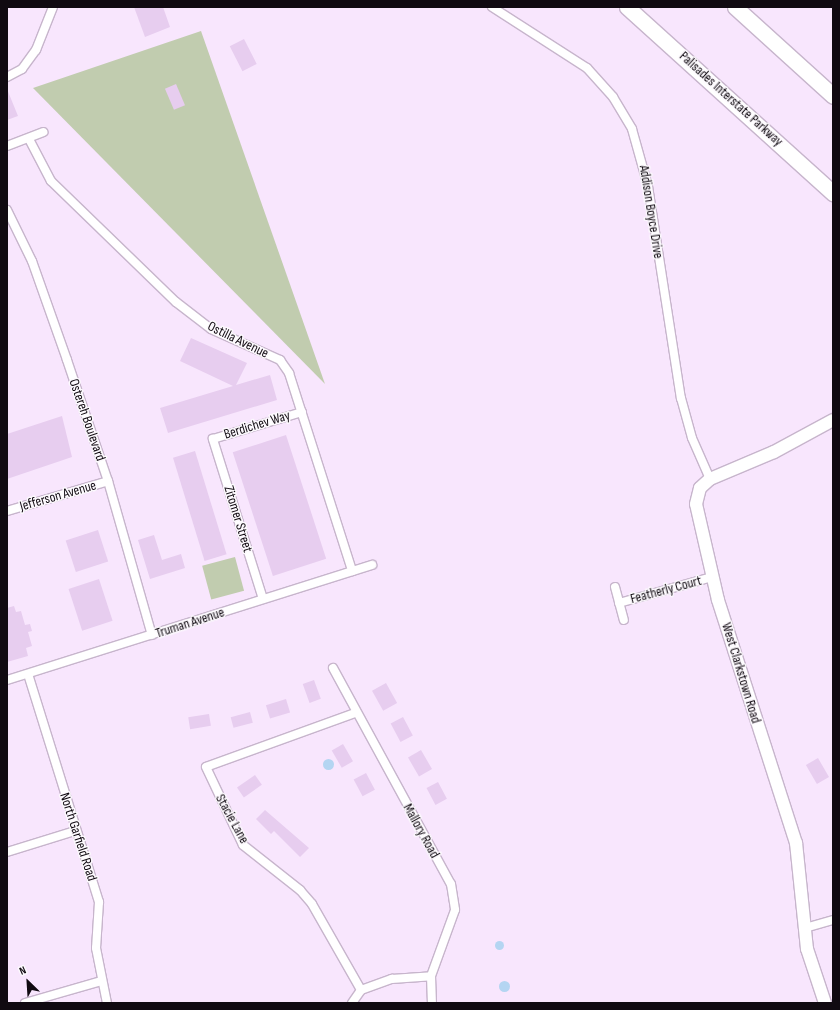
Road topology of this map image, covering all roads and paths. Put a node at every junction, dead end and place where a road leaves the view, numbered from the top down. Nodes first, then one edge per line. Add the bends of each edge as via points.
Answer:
1 (53, 7) edge
2 (492, 7) edge
3 (627, 7) edge
4 (735, 7) edge
5 (7, 77) edge
6 (833, 96) edge
7 (43, 132) dead end
8 (29, 139) junction
9 (7, 146) edge
10 (833, 194) edge
11 (7, 210) edge
12 (302, 412) junction
13 (833, 420) edge
14 (213, 439) joint
15 (710, 479) junction
16 (108, 481) junction
17 (7, 511) edge
18 (372, 565) dead end
19 (352, 571) junction
20 (712, 577) junction
21 (615, 587) dead end
22 (263, 599) junction
23 (619, 603) junction
24 (624, 620) dead end
25 (152, 635) junction
26 (333, 668) dead end
27 (28, 674) junction
28 (7, 680) edge
29 (355, 713) junction
30 (75, 831) junction
31 (7, 852) edge
32 (833, 920) edge
33 (805, 928) junction
34 (431, 976) junction
35 (101, 981) junction
36 (361, 990) junction
37 (25, 1003) edge
38 (106, 1003) edge
39 (352, 1003) edge
40 (432, 1003) edge
41 (825, 1003) edge

1 - 5 street via 36,50 22,69
2 - 15 street, Addison Boyce Drive via 587,68 613,97 632,129 647,179 681,398 692,438
3 - 10 highway, Palisades Interstate Parkway
4 - 6 highway
7 - 8 street
8 - 9 street
8 - 12 street, Ostilla Avenue via 51,182 176,302 211,329 280,360 289,373
11 - 16 street, Ostereh Boulevard via 32,261
12 - 14 street, Berdichev Way
12 - 19 street, Ostilla Avenue
13 - 15 street via 774,452
14 - 22 street, Zitomer Street
15 - 20 street, West Clarkstown Road via 700,488 696,504
16 - 17 street, Jefferson Avenue
16 - 25 street, Ostereh Boulevard
18 - 19 street, Truman Avenue
19 - 22 street, Truman Avenue
20 - 23 street, Featherly Court
20 - 33 street, West Clarkstown Road via 796,843
21 - 23 street, Featherly Court
22 - 25 street, Truman Avenue
23 - 24 street, Featherly Court
25 - 27 street, Truman Avenue
26 - 29 street, Mallory Road
27 - 28 street, Truman Avenue
27 - 30 street, North Garfield Road
29 - 34 street, Mallory Road via 451,884 455,910
29 - 36 street, Stacie Lane via 206,767 243,845 300,890 312,904
30 - 31 street
30 - 35 street, North Garfield Road via 98,902 96,948
32 - 33 street
33 - 41 street, West Clarkstown Road via 807,949
34 - 36 street via 392,978
34 - 40 street, Mallory Road
35 - 37 street
35 - 38 street, North Garfield Road
36 - 39 street

